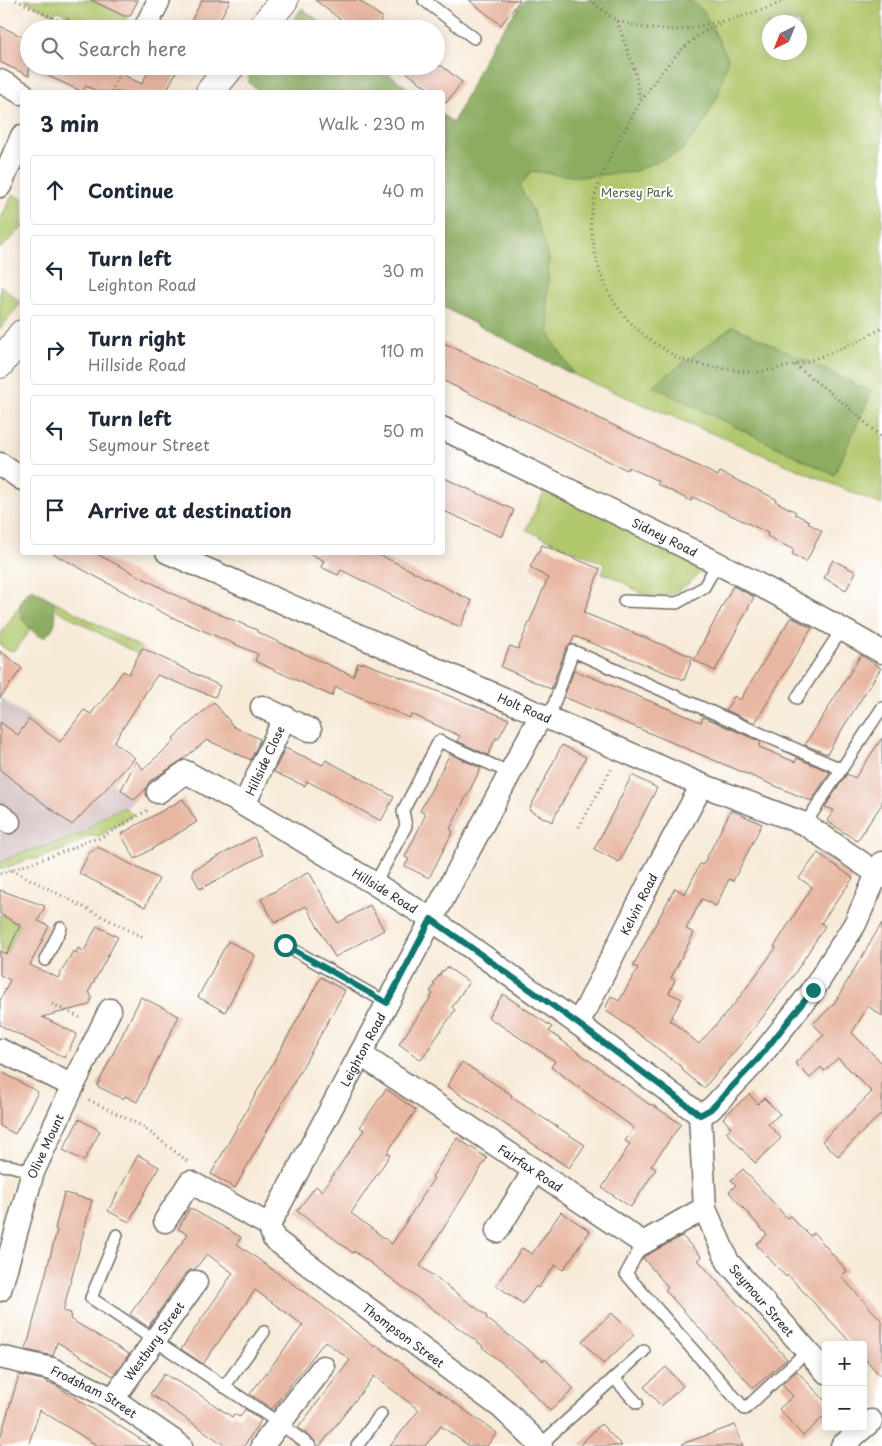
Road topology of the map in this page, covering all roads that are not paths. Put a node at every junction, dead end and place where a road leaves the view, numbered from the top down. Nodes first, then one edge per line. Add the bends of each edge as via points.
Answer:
1 (159, 0) edge
2 (284, 0) edge
3 (424, 0) edge
4 (149, 20) edge
5 (268, 20) edge
6 (474, 38) dead end
7 (224, 75) edge
8 (0, 81) edge
9 (212, 90) edge
10 (20, 92) edge
11 (20, 141) edge
12 (0, 186) edge
13 (20, 337) edge
14 (0, 364) edge
15 (445, 429) edge
16 (0, 464) edge
17 (20, 478) edge
18 (174, 555) edge
19 (717, 564) junction
20 (624, 601) dead end
21 (842, 629) junction
22 (882, 652) edge
23 (797, 698) dead end
24 (262, 707) dead end
25 (882, 708) edge
26 (545, 716) junction
27 (285, 717) junction
28 (310, 730) dead end
29 (841, 769) junction
30 (510, 773) junction
31 (702, 785) junction
32 (154, 801) road end
33 (244, 805) junction
34 (805, 824) junction
35 (880, 871) edge
36 (375, 884) junction
37 (431, 919) junction
38 (61, 928) dead end
39 (285, 945) dead end
40 (45, 960) dead end
41 (387, 1003) junction
42 (106, 1019) road end
43 (577, 1023) junction
44 (0, 1050) edge
45 (360, 1054) junction
46 (72, 1089) junction
47 (700, 1115) junction
48 (0, 1165) edge
49 (534, 1171) junction
50 (33, 1172) junction
51 (705, 1209) junction
52 (165, 1221) dead end
53 (269, 1225) junction
54 (497, 1231) dead end
55 (118, 1235) dead end
56 (643, 1243) junction
57 (196, 1282) dead end
58 (0, 1290) edge
59 (264, 1332) dead end
60 (154, 1341) junction
61 (644, 1351) dead end
62 (806, 1352) junction
63 (0, 1357) edge
64 (322, 1368) dead end
65 (822, 1368) edge
66 (614, 1378) junction
67 (224, 1387) junction
68 (113, 1400) junction
69 (637, 1403) dead end
70 (381, 1414) dead end
71 (872, 1422) edge
72 (279, 1423) junction
73 (156, 1440) edge
74 (181, 1446) edge
75 (262, 1446) edge
76 (310, 1446) edge
77 (357, 1446) edge
78 (541, 1446) edge
79 (842, 1446) edge

1 - 4 street
2 - 5 main road
3 - 6 lane
7 - 9 main road
8 - 10 street
11 - 12 street
13 - 14 main road
15 - 19 street, Sidney Road
16 - 17 street
18 - 26 street, Holt Road
19 - 20 lane via 704,587 677,603
19 - 21 street, Sidney Road
21 - 22 street, Sidney Road
21 - 23 lane
24 - 27 street, Hillside Close
25 - 29 lane
26 - 29 lane via 573,651
26 - 30 street, Leighton Road
26 - 31 street, Holt Road
27 - 28 street, Hillside Close
27 - 33 street, Hillside Close
29 - 34 lane
30 - 36 lane via 439,741 403,811 406,826
30 - 37 street, Leighton Road
31 - 34 street, Holt Road
31 - 43 street, Kelvin Road
32 - 33 street, Hillside Road via 186,772
33 - 36 street, Hillside Road
34 - 35 street, Holt Road
35 - 47 street via 855,924 813,990 759,1058 711,1109
36 - 37 street, Hillside Road
37 - 41 street, Leighton Road
37 - 43 street, Hillside Road
38 - 40 lane
39 - 41 lane
41 - 45 street, Leighton Road
42 - 46 street, Olive Mount
43 - 47 street, Hillside Road
44 - 46 street
45 - 49 street, Fairfax Road
45 - 53 street, Leighton Road
46 - 50 street, Olive Mount
47 - 51 street, Seymour Street
48 - 50 lane
49 - 54 street
49 - 56 street, Fairfax Road
50 - 58 street, Olive Mount
51 - 56 street
51 - 62 street, Seymour Street via 728,1262
52 - 53 street via 190,1182
53 - 78 street, Thompson Street via 274,1238 502,1408
55 - 60 lane via 91,1298
56 - 62 lane via 626,1274 745,1409
57 - 60 street, Westbury Street
59 - 67 lane
60 - 67 lane
60 - 68 street, Westbury Street
61 - 66 lane
62 - 65 street, Seymour Street
63 - 68 street, Frodsham Street via 52,1369
64 - 72 street
66 - 69 lane
66 - 78 lane
67 - 72 lane
68 - 73 street, Frodsham Street
70 - 77 lane
71 - 79 street
72 - 75 street
72 - 76 lane
73 - 74 street, Frodsham Street

